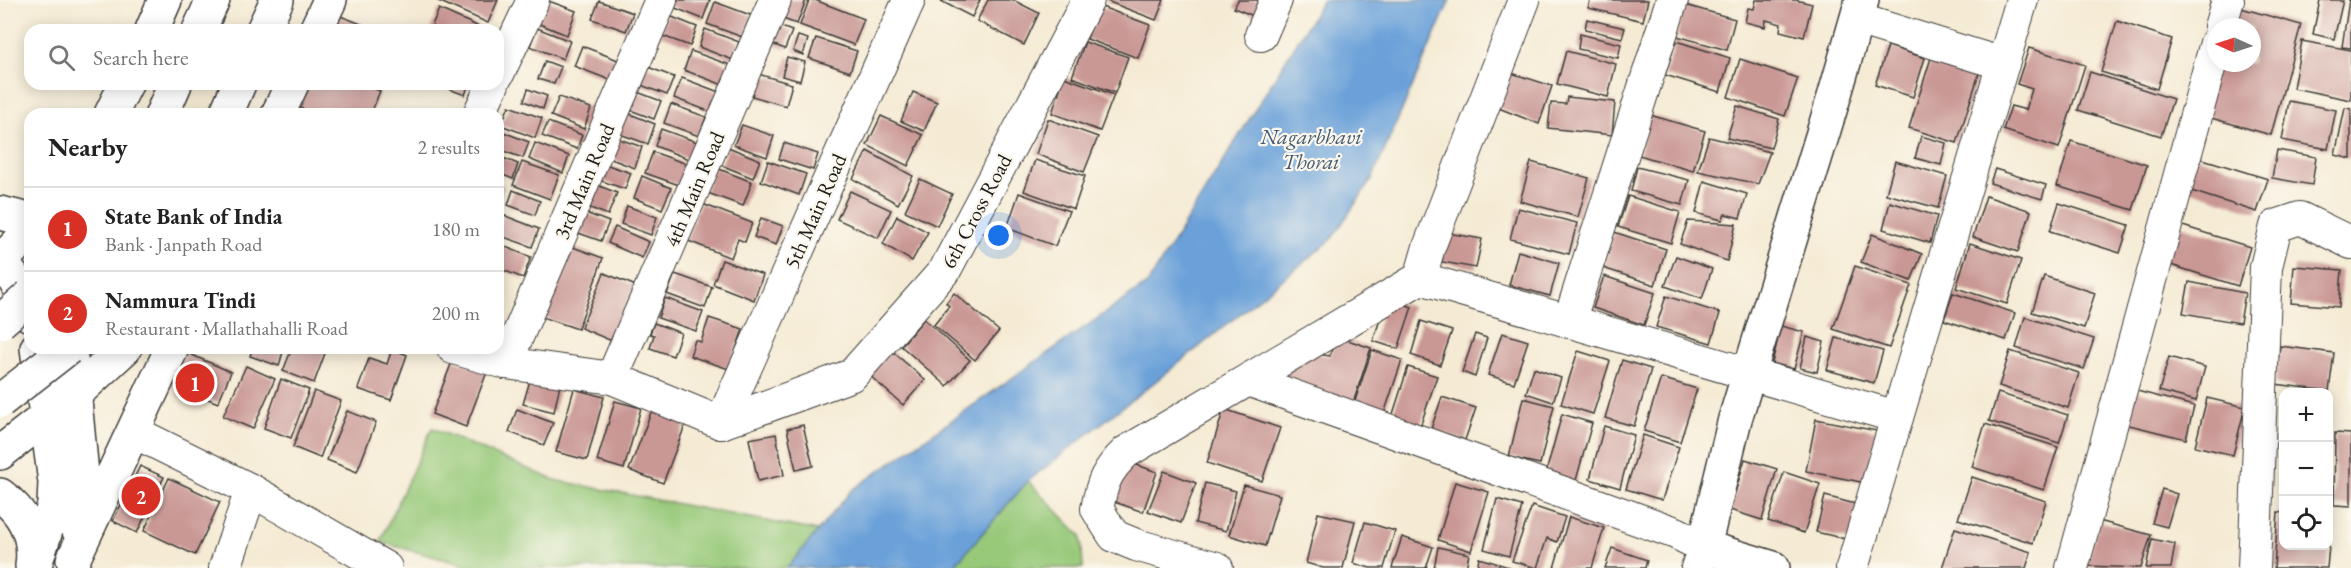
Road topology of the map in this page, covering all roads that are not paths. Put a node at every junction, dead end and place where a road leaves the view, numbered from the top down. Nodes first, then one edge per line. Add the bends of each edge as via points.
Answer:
1 (165, 0) edge
2 (213, 0) edge
3 (277, 0) edge
4 (330, 0) edge
5 (533, 0) edge
6 (661, 0) edge
7 (775, 0) edge
8 (909, 0) edge
9 (1088, 0) edge
10 (1276, 0) edge
11 (1524, 0) edge
12 (1672, 0) edge
13 (2022, 0) edge
14 (2228, 0) edge
15 (1859, 9) edge
16 (2223, 18) edge
17 (155, 24) edge
18 (202, 24) edge
19 (266, 24) edge
20 (319, 24) edge
21 (1261, 35) dead end
22 (504, 61) edge
23 (2003, 64) junction
24 (2208, 72) edge
25 (123, 90) edge
26 (172, 90) edge
27 (236, 90) edge
28 (289, 90) edge
29 (490, 90) edge
30 (114, 108) edge
31 (165, 108) edge
32 (229, 108) edge
33 (281, 108) edge
34 (482, 108) edge
35 (0, 213) edge
36 (24, 219) edge
37 (24, 237) edge
38 (2351, 243) edge
39 (0, 261) edge
40 (1420, 278) junction
41 (24, 300) edge
42 (24, 301) edge
43 (0, 322) edge
44 (1569, 322) junction
45 (38, 354) edge
46 (61, 354) edge
47 (70, 354) edge
48 (118, 354) edge
49 (169, 354) edge
50 (474, 354) edge
51 (506, 363) junction
52 (1749, 374) junction
53 (612, 378) junction
54 (1248, 380) junction
55 (74, 395) junction
56 (0, 401) edge
57 (45, 417) junction
58 (1897, 417) junction
59 (720, 423) junction
60 (134, 432) junction
61 (0, 453) edge
62 (251, 490) junction
63 (0, 495) edge
64 (1700, 557) edge
65 (71, 564) edge
66 (32, 568) edge
67 (225, 568) edge
68 (386, 568) edge
69 (1217, 568) edge
70 (1773, 568) edge
71 (1852, 568) edge
72 (2072, 568) edge
73 (2254, 568) edge

1 - 17 main road
2 - 18 main road
3 - 19 main road
4 - 20 main road
5 - 22 street
6 - 51 street, 3rd Main Road
7 - 53 street, 4th Main Road
8 - 59 street, 5th Main Road
9 - 59 street, 6th Cross Road via 945,270 852,375
10 - 21 street
11 - 40 street
12 - 44 street
13 - 23 street
14 - 16 street
15 - 23 street
15 - 52 main road
23 - 58 street
24 - 72 street
25 - 30 main road
26 - 31 main road
27 - 32 main road
28 - 33 main road
29 - 34 street
35 - 36 main road
37 - 39 main road
38 - 73 street via 2300,218 2276,226 2266,267
39 - 41 main road via 16,281
40 - 44 street
40 - 54 street
42 - 43 main road, bridge
44 - 52 street
45 - 57 main road
46 - 56 main road, bridge
47 - 55 main road
48 - 55 main road
49 - 60 main road
50 - 51 street
51 - 53 street
52 - 58 street
52 - 64 main road
53 - 59 street
54 - 64 street via 1676,534
54 - 69 street via 1126,452 1105,477 1097,509 1114,536
55 - 57 main road
55 - 65 main road via 83,504
57 - 61 main road
57 - 66 main road via 55,482 54,505
58 - 71 street
60 - 62 street
60 - 65 main road
62 - 67 street
62 - 68 street
63 - 66 main road via 15,507 28,529
64 - 70 main road

